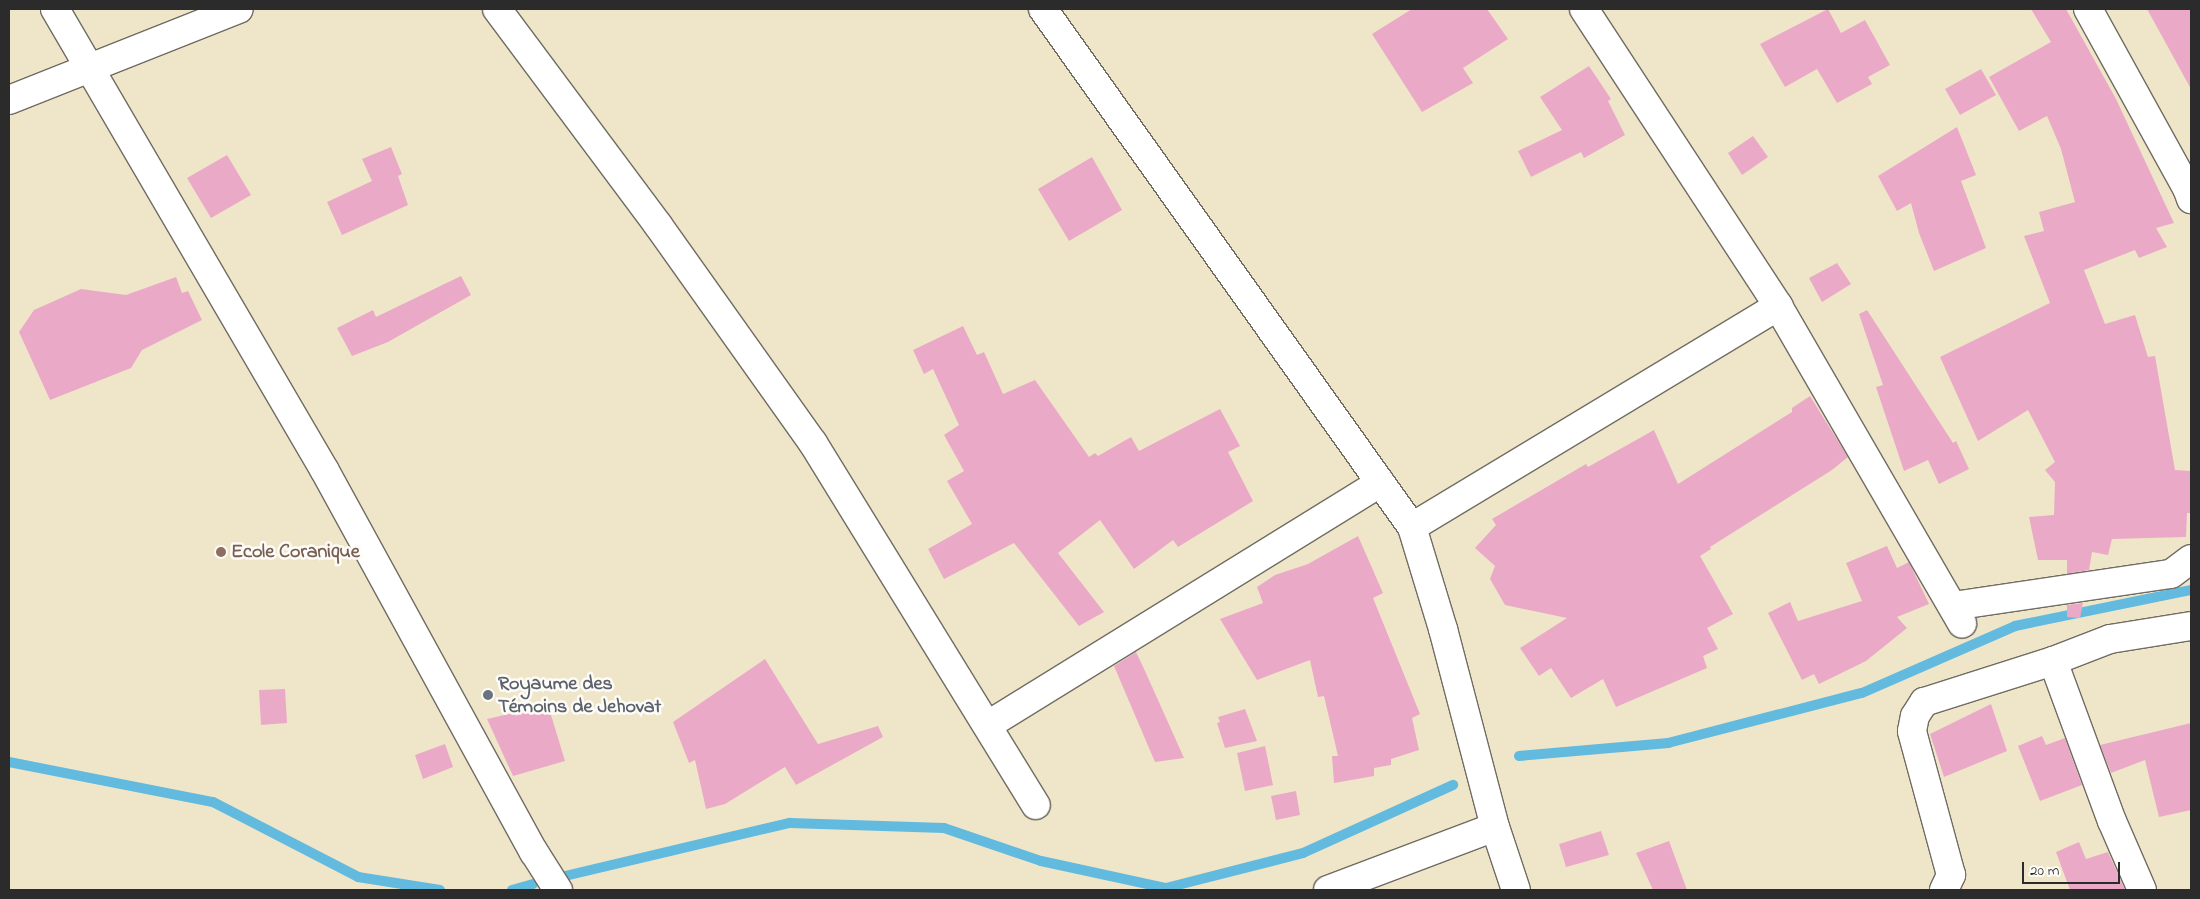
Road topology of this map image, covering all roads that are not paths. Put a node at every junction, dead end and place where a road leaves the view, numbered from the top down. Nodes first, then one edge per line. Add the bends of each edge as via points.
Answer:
1 (55, 9) edge
2 (238, 9) edge
3 (497, 9) edge
4 (1043, 9) edge
5 (1584, 9) edge
6 (2088, 9) edge
7 (90, 68) junction
8 (9, 100) edge
9 (2191, 199) edge
10 (1778, 306) junction
11 (1380, 483) junction
12 (1412, 527) junction
13 (2191, 559) edge
14 (2191, 626) edge
15 (2053, 661) junction
16 (988, 725) junction
17 (1036, 805) dead end
18 (1495, 827) junction
19 (558, 890) edge
20 (1328, 890) edge
21 (1516, 890) edge
22 (1944, 890) edge
23 (2142, 890) edge

1 - 7 street
2 - 7 street
3 - 16 street via 658,225 813,443
4 - 11 street
5 - 10 street
6 - 9 street
7 - 8 street
7 - 19 street via 325,471 529,844
10 - 12 street
10 - 13 street via 1958,614 2171,574
11 - 12 street
11 - 16 street
12 - 18 street via 1443,629
14 - 15 street via 2110,639
15 - 22 street via 1924,702 1915,716 1912,731 1951,875
15 - 23 street via 2112,821
16 - 17 street
18 - 20 street
18 - 21 street

